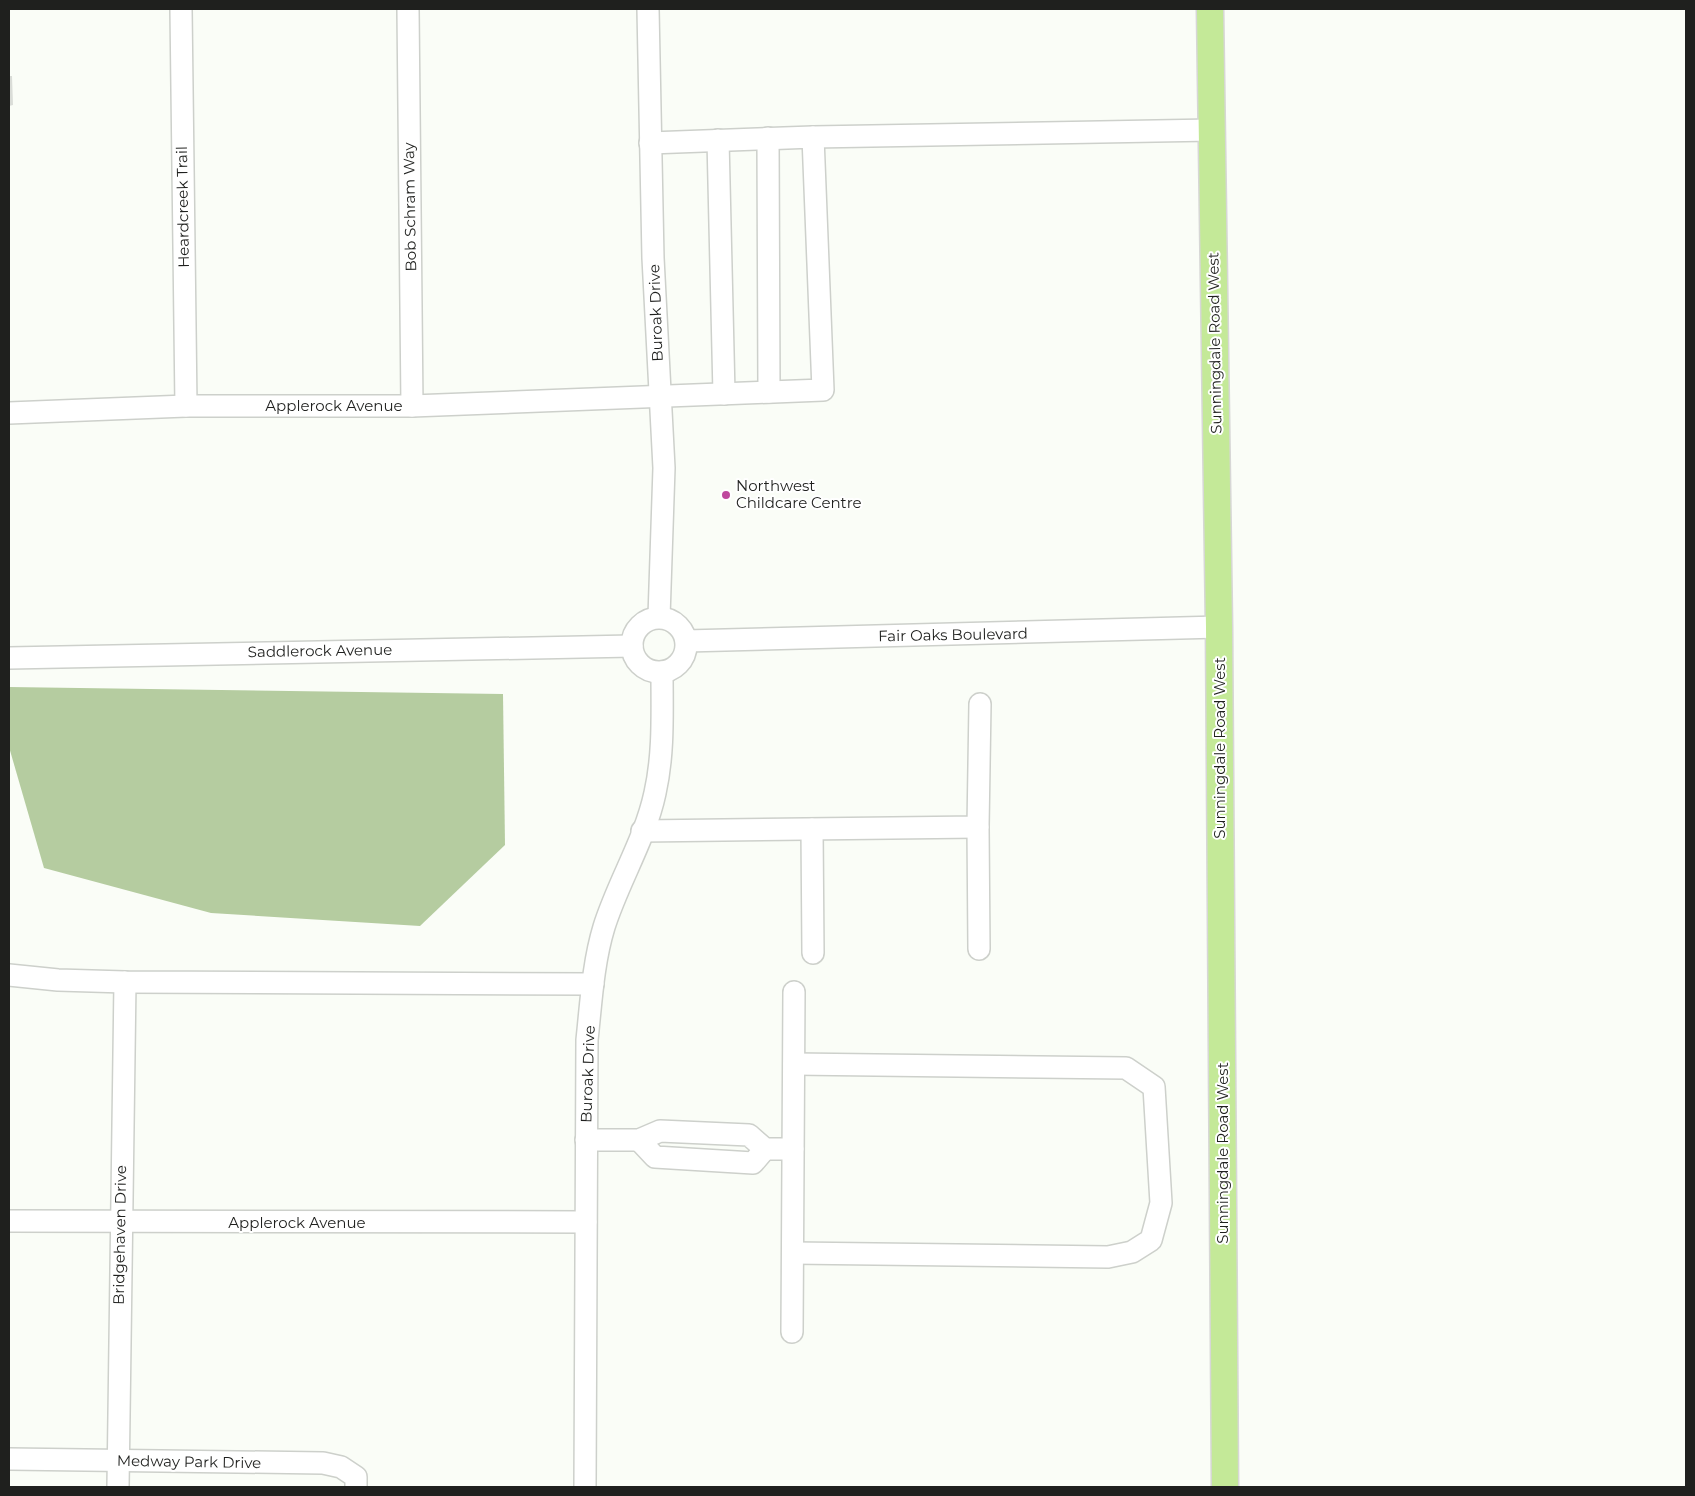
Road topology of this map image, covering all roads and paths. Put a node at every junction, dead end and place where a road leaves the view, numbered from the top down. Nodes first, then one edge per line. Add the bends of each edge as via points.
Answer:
1 (181, 9) edge
2 (408, 9) edge
3 (648, 9) edge
4 (1210, 9) edge
5 (1212, 130) junction
6 (813, 137) junction
7 (768, 138) junction
8 (718, 140) junction
9 (650, 143) junction
10 (768, 392) junction
11 (724, 394) junction
12 (659, 397) junction
13 (186, 406) junction
14 (412, 406) junction
15 (9, 413) edge
16 (658, 617) junction
17 (1219, 627) junction
18 (686, 641) junction
19 (632, 646) junction
20 (9, 658) edge
21 (662, 672) junction
22 (980, 704) dead end
23 (978, 826) junction
24 (812, 829) junction
25 (642, 832) junction
26 (980, 949) dead end
27 (814, 953) dead end
28 (9, 975) edge
29 (125, 982) junction
30 (593, 984) junction
31 (794, 992) dead end
32 (794, 1064) junction
33 (586, 1140) junction
34 (794, 1149) junction
35 (9, 1221) edge
36 (586, 1222) junction
37 (120, 1223) junction
38 (793, 1253) junction
39 (792, 1332) dead end
40 (9, 1459) edge
41 (118, 1461) junction
42 (118, 1487) edge
43 (356, 1487) edge
44 (585, 1487) edge
45 (1225, 1487) edge

1 - 13 street, Heardcreek Trail
2 - 14 street, Bob Schram Way
3 - 9 street, Buroak Drive
4 - 5 main road, Sunningdale Road West
5 - 6 street
5 - 17 main road, Sunningdale Road West
6 - 7 street
6 - 10 street, Applerock Avenue via 823,390
7 - 8 street
7 - 10 street
8 - 9 street
8 - 11 street
9 - 12 street, Buroak Drive
10 - 11 street, Applerock Avenue
11 - 12 street, Applerock Avenue
12 - 14 street, Applerock Avenue
12 - 16 street, Buroak Drive via 664,468
13 - 14 street, Applerock Avenue
13 - 15 street, Applerock Avenue
16 - 18 street via 672,620 682,630
16 - 19 street via 646,621 636,631
17 - 18 street, Fair Oaks Boulevard
17 - 45 main road, Sunningdale Road West
18 - 21 street via 684,657 678,665
19 - 20 street, Saddlerock Avenue
19 - 21 street via 640,664 649,670
21 - 25 street, Buroak Drive via 660,764 655,793
22 - 23 street
23 - 24 street
23 - 26 street
24 - 25 street
24 - 27 street
25 - 30 street, Buroak Drive via 604,928
28 - 29 street
29 - 30 street
29 - 37 street, Bridgehaven Drive
30 - 33 street, Buroak Drive via 587,1040
31 - 32 street
32 - 34 street
32 - 38 street via 1126,1068 1154,1087 1161,1203 1151,1240 1132,1252 1108,1257
33 - 34 street via 639,1140 660,1131 749,1135 765,1149
33 - 36 street, Buroak Drive
34 - 38 street
35 - 37 street, Applerock Avenue
36 - 37 street, Applerock Avenue
36 - 44 street, Buroak Drive
37 - 41 street, Bridgehaven Drive
38 - 39 street
40 - 41 street, Medway Park Drive
41 - 42 street, Bridgehaven Drive
41 - 43 street, Medway Park Drive via 323,1463 341,1466 356,1477

